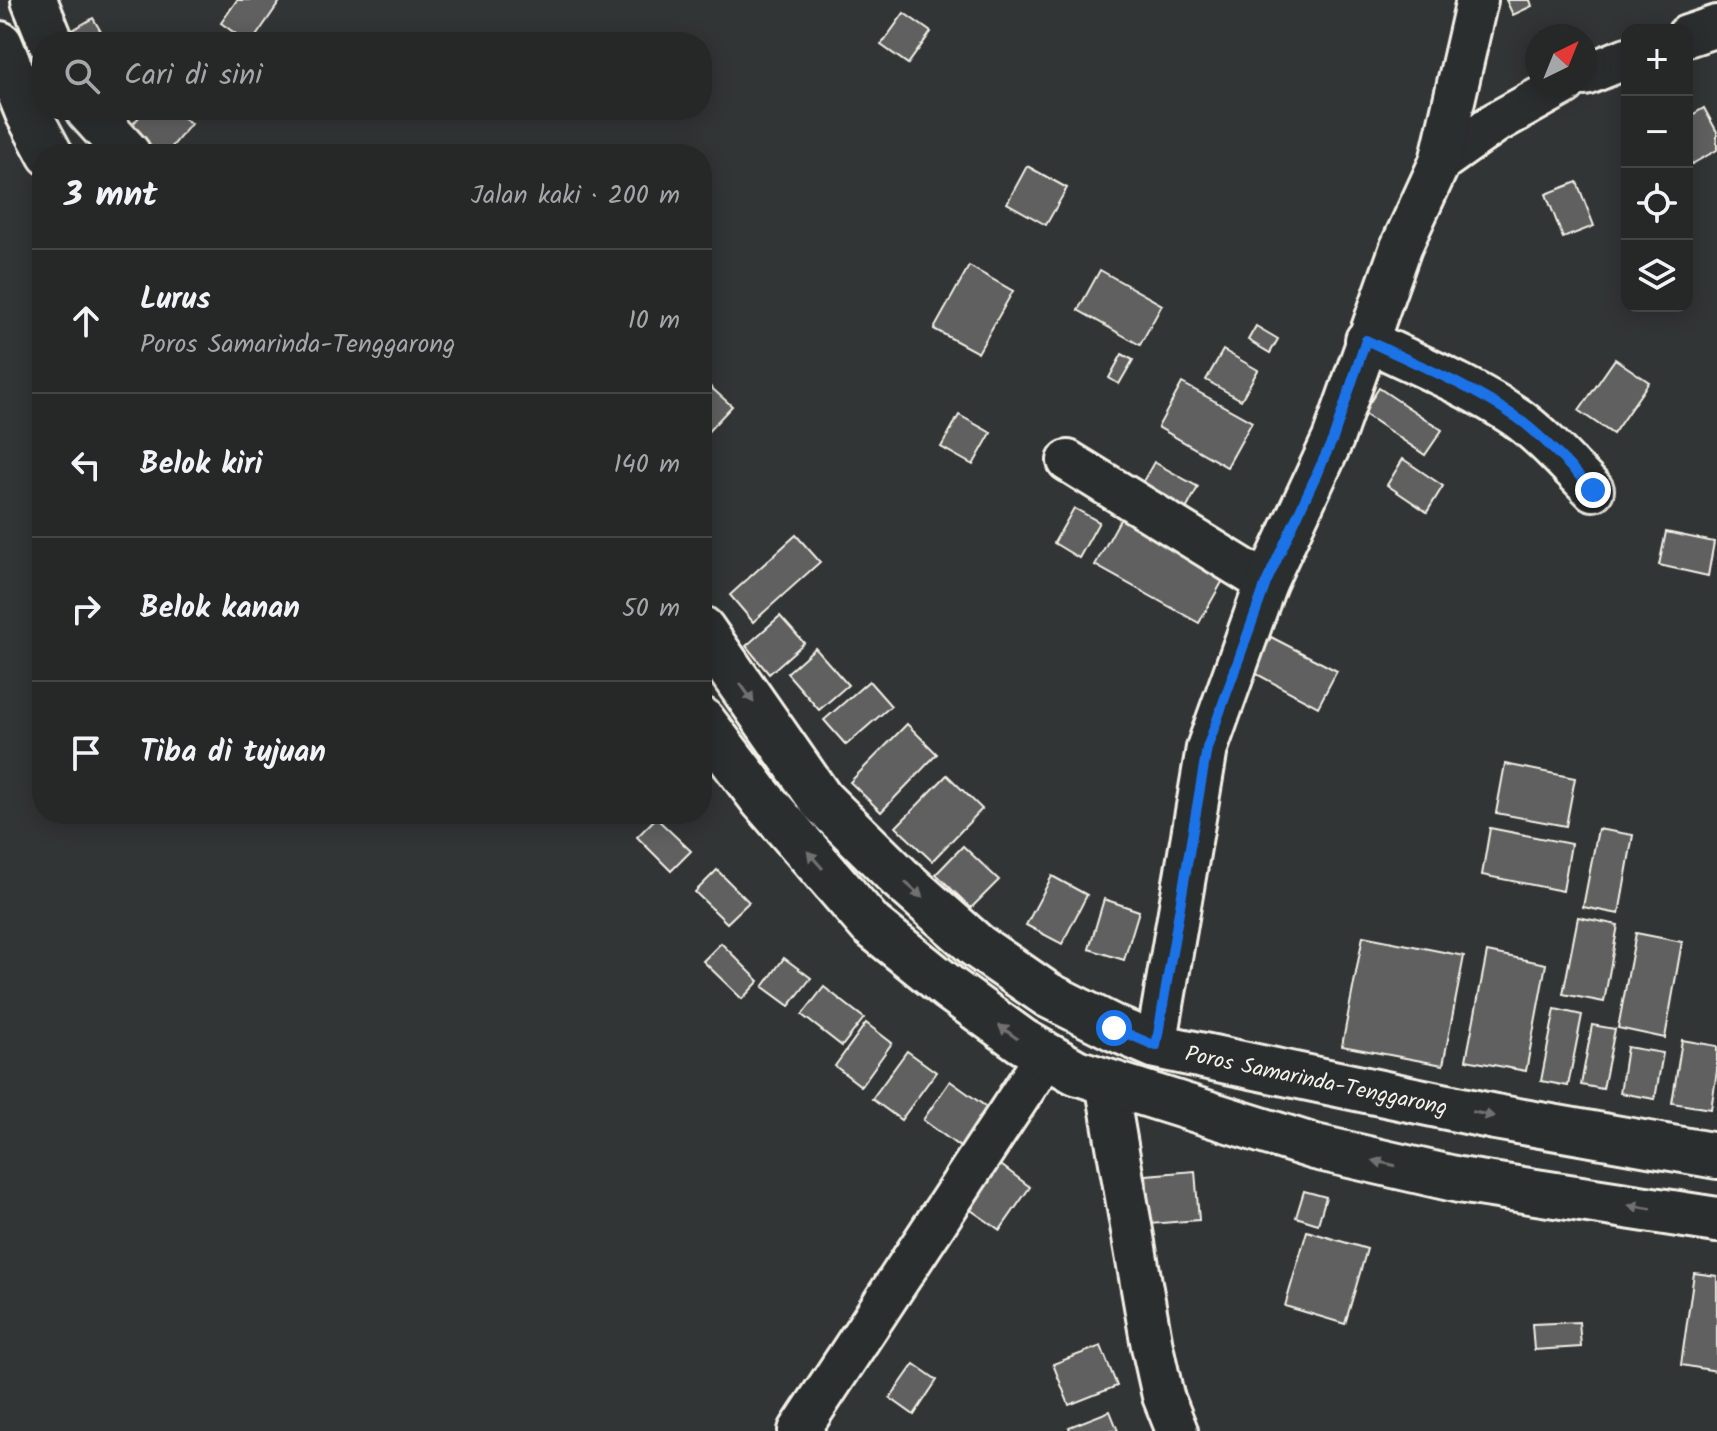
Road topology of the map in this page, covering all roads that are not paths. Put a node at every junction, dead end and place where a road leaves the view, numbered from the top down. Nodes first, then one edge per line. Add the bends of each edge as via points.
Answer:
1 (34, 0) edge
2 (1477, 0) edge
3 (1717, 26) edge
4 (47, 32) edge
5 (1693, 34) edge
6 (0, 44) edge
7 (1621, 60) edge
8 (1597, 70) edge
9 (1543, 96) edge
10 (97, 120) edge
11 (45, 144) edge
12 (119, 144) edge
13 (1440, 162) junction
14 (1366, 340) junction
15 (1068, 461) dead end
16 (1593, 490) dead end
17 (1266, 583) junction
18 (712, 643) edge
19 (712, 733) edge
20 (1156, 1046) junction
21 (1046, 1056) junction
22 (1106, 1082) junction
23 (1717, 1156) edge
24 (1717, 1220) edge
25 (799, 1431) edge
26 (1177, 1431) edge

1 - 4 main road
2 - 13 street
3 - 5 street
6 - 11 main road
7 - 8 street
9 - 13 street
10 - 12 main road
13 - 14 street
14 - 16 street via 1517,418
14 - 17 street via 1333,439
15 - 17 street
17 - 20 street via 1207,748
18 -> 20 main road, Poros Samarinda-Tenggarong via 821,800 900,878 977,946 1048,995
21 -> 19 main road via 871,925
20 -> 23 main road, Poros Samarinda-Tenggarong via 1495,1117
21 - 22 main road
21 - 25 street
24 -> 22 main road via 1445,1176 1315,1147
22 - 26 street via 1152,1346

